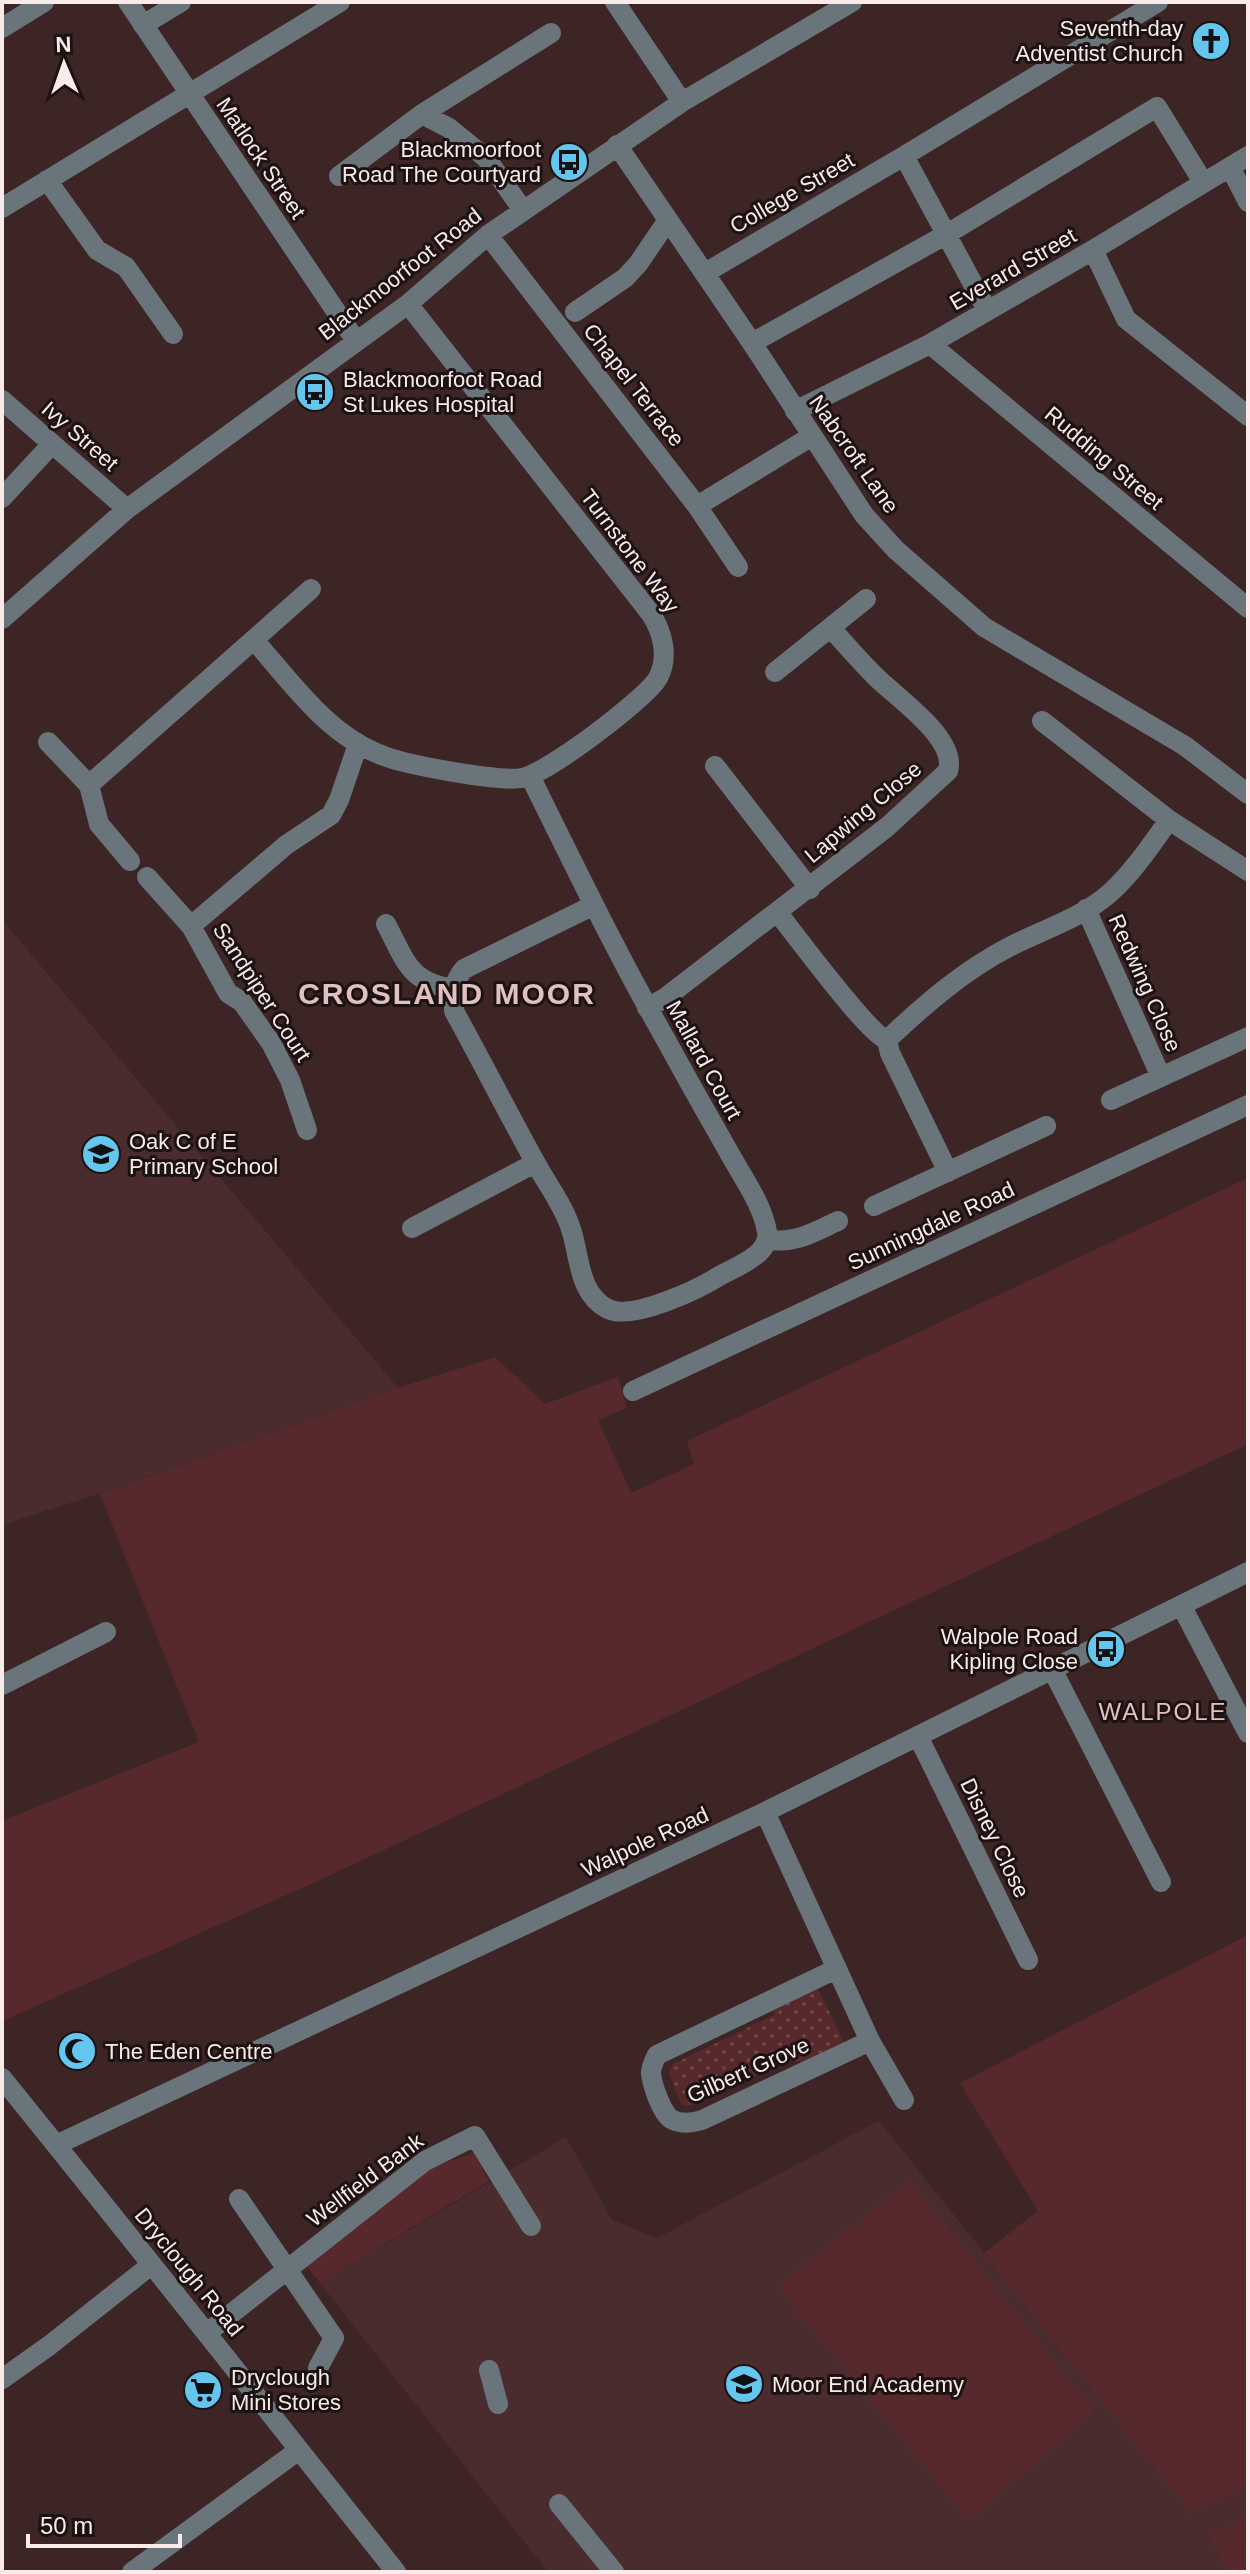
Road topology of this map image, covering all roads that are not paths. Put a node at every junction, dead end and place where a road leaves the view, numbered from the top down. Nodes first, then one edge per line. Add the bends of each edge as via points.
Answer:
1 (44, 2) edge
2 (128, 2) edge
3 (181, 2) edge
4 (340, 2) edge
5 (615, 2) edge
6 (852, 2) edge
7 (1158, 2) edge
8 (143, 25) junction
9 (2, 28) edge
10 (551, 33) dead end
11 (189, 94) junction
12 (682, 102) junction
13 (422, 114) junction
14 (617, 145) junction
15 (904, 156) junction
16 (1239, 161) edge
17 (339, 176) dead end
18 (47, 180) junction
19 (1203, 182) junction
20 (1248, 202) edge
21 (2, 208) edge
22 (523, 210) junction
23 (668, 220) junction
24 (947, 234) junction
25 (488, 235) junction
26 (1093, 250) junction
27 (705, 273) junction
28 (408, 304) junction
29 (987, 310) junction
30 (575, 312) dead end
31 (173, 334) dead end
32 (356, 341) junction
33 (752, 343) junction
34 (930, 344) junction
35 (2, 400) edge
36 (795, 411) junction
37 (1248, 416) edge
38 (812, 436) junction
39 (52, 444) junction
40 (2, 498) edge
41 (697, 506) junction
42 (127, 509) junction
43 (738, 567) dead end
44 (311, 589) dead end
45 (866, 599) dead end
46 (1248, 608) edge
47 (2, 619) edge
48 (831, 628) junction
49 (254, 640) junction
50 (775, 672) dead end
51 (1042, 721) dead end
52 (48, 742) dead end
53 (358, 744) junction
54 (715, 766) dead end
55 (530, 776) junction
56 (89, 785) junction
57 (1248, 794) edge
58 (1169, 820) junction
59 (130, 861) dead end
60 (1248, 871) edge
61 (147, 877) dead end
62 (810, 889) junction
63 (594, 905) junction
64 (1086, 909) junction
65 (777, 912) junction
66 (386, 924) dead end
67 (191, 926) junction
68 (454, 989) junction
69 (647, 1008) junction
70 (1248, 1037) edge
71 (887, 1040) junction
72 (1161, 1077) junction
73 (1111, 1100) dead end
74 (1248, 1105) edge
75 (1046, 1126) dead end
76 (307, 1130) dead end
77 (535, 1163) junction
78 (948, 1172) junction
79 (874, 1206) dead end
80 (838, 1221) dead end
81 (412, 1228) dead end
82 (767, 1239) junction
83 (633, 1391) dead end
84 (1248, 1572) edge
85 (1181, 1605) junction
86 (106, 1632) dead end
87 (1052, 1669) junction
88 (2, 1685) edge
89 (1248, 1733) edge
90 (918, 1736) junction
91 (765, 1812) junction
92 (1161, 1882) dead end
93 (1028, 1960) dead end
94 (836, 1969) junction
95 (870, 2041) junction
96 (2, 2078) edge
97 (904, 2100) dead end
98 (56, 2145) junction
99 (239, 2199) dead end
100 (531, 2226) dead end
101 (151, 2265) junction
102 (286, 2268) junction
103 (208, 2332) junction
104 (318, 2368) dead end
105 (489, 2370) dead end
106 (2, 2379) edge
107 (498, 2404) dead end
108 (299, 2450) junction
109 (559, 2504) dead end
110 (132, 2572) edge
111 (396, 2572) edge
112 (614, 2572) edge

1 - 9 street
2 - 8 street, Matlock Street
3 - 8 street
4 - 11 street
5 - 12 street
6 - 12 street, Blackmoorfoot Road
7 - 15 street, College Street
8 - 11 street, Matlock Street
10 - 13 street
11 - 18 street
11 - 32 street, Matlock Street
12 - 14 street, Blackmoorfoot Road
13 - 17 street
13 - 22 street via 486,158
14 - 22 street, Blackmoorfoot Road
14 - 23 street, Nabcroft Lane
15 - 24 street
15 - 27 street, College Street
16 - 19 street, Everard Street
16 - 20 street
18 - 21 street
18 - 31 street via 97,250 126,267
19 - 24 street via 1157,107
19 - 26 street, Everard Street
22 - 25 street, Blackmoorfoot Road
23 - 27 street, Nabcroft Lane
23 - 30 street via 625,278
24 - 29 street
24 - 33 street
25 - 28 street, Blackmoorfoot Road
25 - 41 street, Chapel Terrace
26 - 29 street, Everard Street
26 - 37 street via 1126,319
27 - 33 street, Nabcroft Lane
28 - 32 street, Blackmoorfoot Road
28 - 55 street, Turnstone Way via 662,634 662,667 648,691
29 - 34 street, Everard Street
32 - 42 street, Blackmoorfoot Road
33 - 36 street, Nabcroft Lane
34 - 36 street, Everard Street
34 - 46 street, Rudding Street
35 - 39 street, Ivy Street
36 - 38 street, Nabcroft Lane
38 - 41 street
38 - 57 street, Nabcroft Lane via 864,515 984,627 1185,746
39 - 40 street
39 - 42 street, Ivy Street
41 - 43 street, Chapel Terrace
42 - 47 street, Blackmoorfoot Road
44 - 49 street
45 - 48 street
48 - 50 street
48 - 62 street, Lapwing Close via 924,720 951,761 948,771 887,827
49 - 53 street via 325,719
49 - 56 street
51 - 58 street
52 - 56 street
53 - 55 street via 403,762 511,779
53 - 67 street, Sandpiper Court via 331,815 286,845
54 - 62 street, Lapwing Close
55 - 63 street, Mallard Court
56 - 59 street via 99,824
58 - 60 street
58 - 64 street, Redwing Close via 1110,894
61 - 67 street, Sandpiper Court
62 - 65 street, Lapwing Close
63 - 68 street via 464,969
63 - 69 street, Mallard Court
64 - 71 street, Redwing Close via 962,975
64 - 72 street, Redwing Close
65 - 69 street, Lapwing Close
65 - 71 street via 878,1037
66 - 68 street via 411,972 433,986
67 - 76 street, Sandpiper Court via 228,993 242,1002 271,1043
68 - 77 street via 454,1011
69 - 82 street, Mallard Court via 754,1197
70 - 72 street, Redwing Close
71 - 78 street
72 - 73 street, Redwing Close
74 - 83 street, Sunningdale Road
75 - 78 street
77 - 81 street
77 - 82 street via 571,1230 587,1286 610,1310 628,1312 711,1281 755,1255
78 - 79 street
80 - 82 street via 800,1239
84 - 85 street, Walpole Road
85 - 87 street, Walpole Road
85 - 89 street
86 - 88 street
87 - 90 street, Walpole Road
87 - 92 street
90 - 91 street, Walpole Road
90 - 93 street, Disney Close
91 - 94 street
91 - 98 street, Walpole Road
94 - 95 street
94 - 95 street, Gilbert Grove via 657,2055 651,2076 664,2110 671,2119 689,2124 702,2120
95 - 97 street
96 - 98 street, Dryclough Road
98 - 101 street, Dryclough Road
99 - 102 street
100 - 102 street, Wellfield Bank via 475,2136 425,2161
101 - 103 street, Dryclough Road
101 - 106 street
102 - 103 street, Wellfield Bank
102 - 104 street via 334,2338
103 - 108 street, Dryclough Road
105 - 107 street
108 - 110 street
108 - 111 street, Dryclough Road
109 - 112 street

